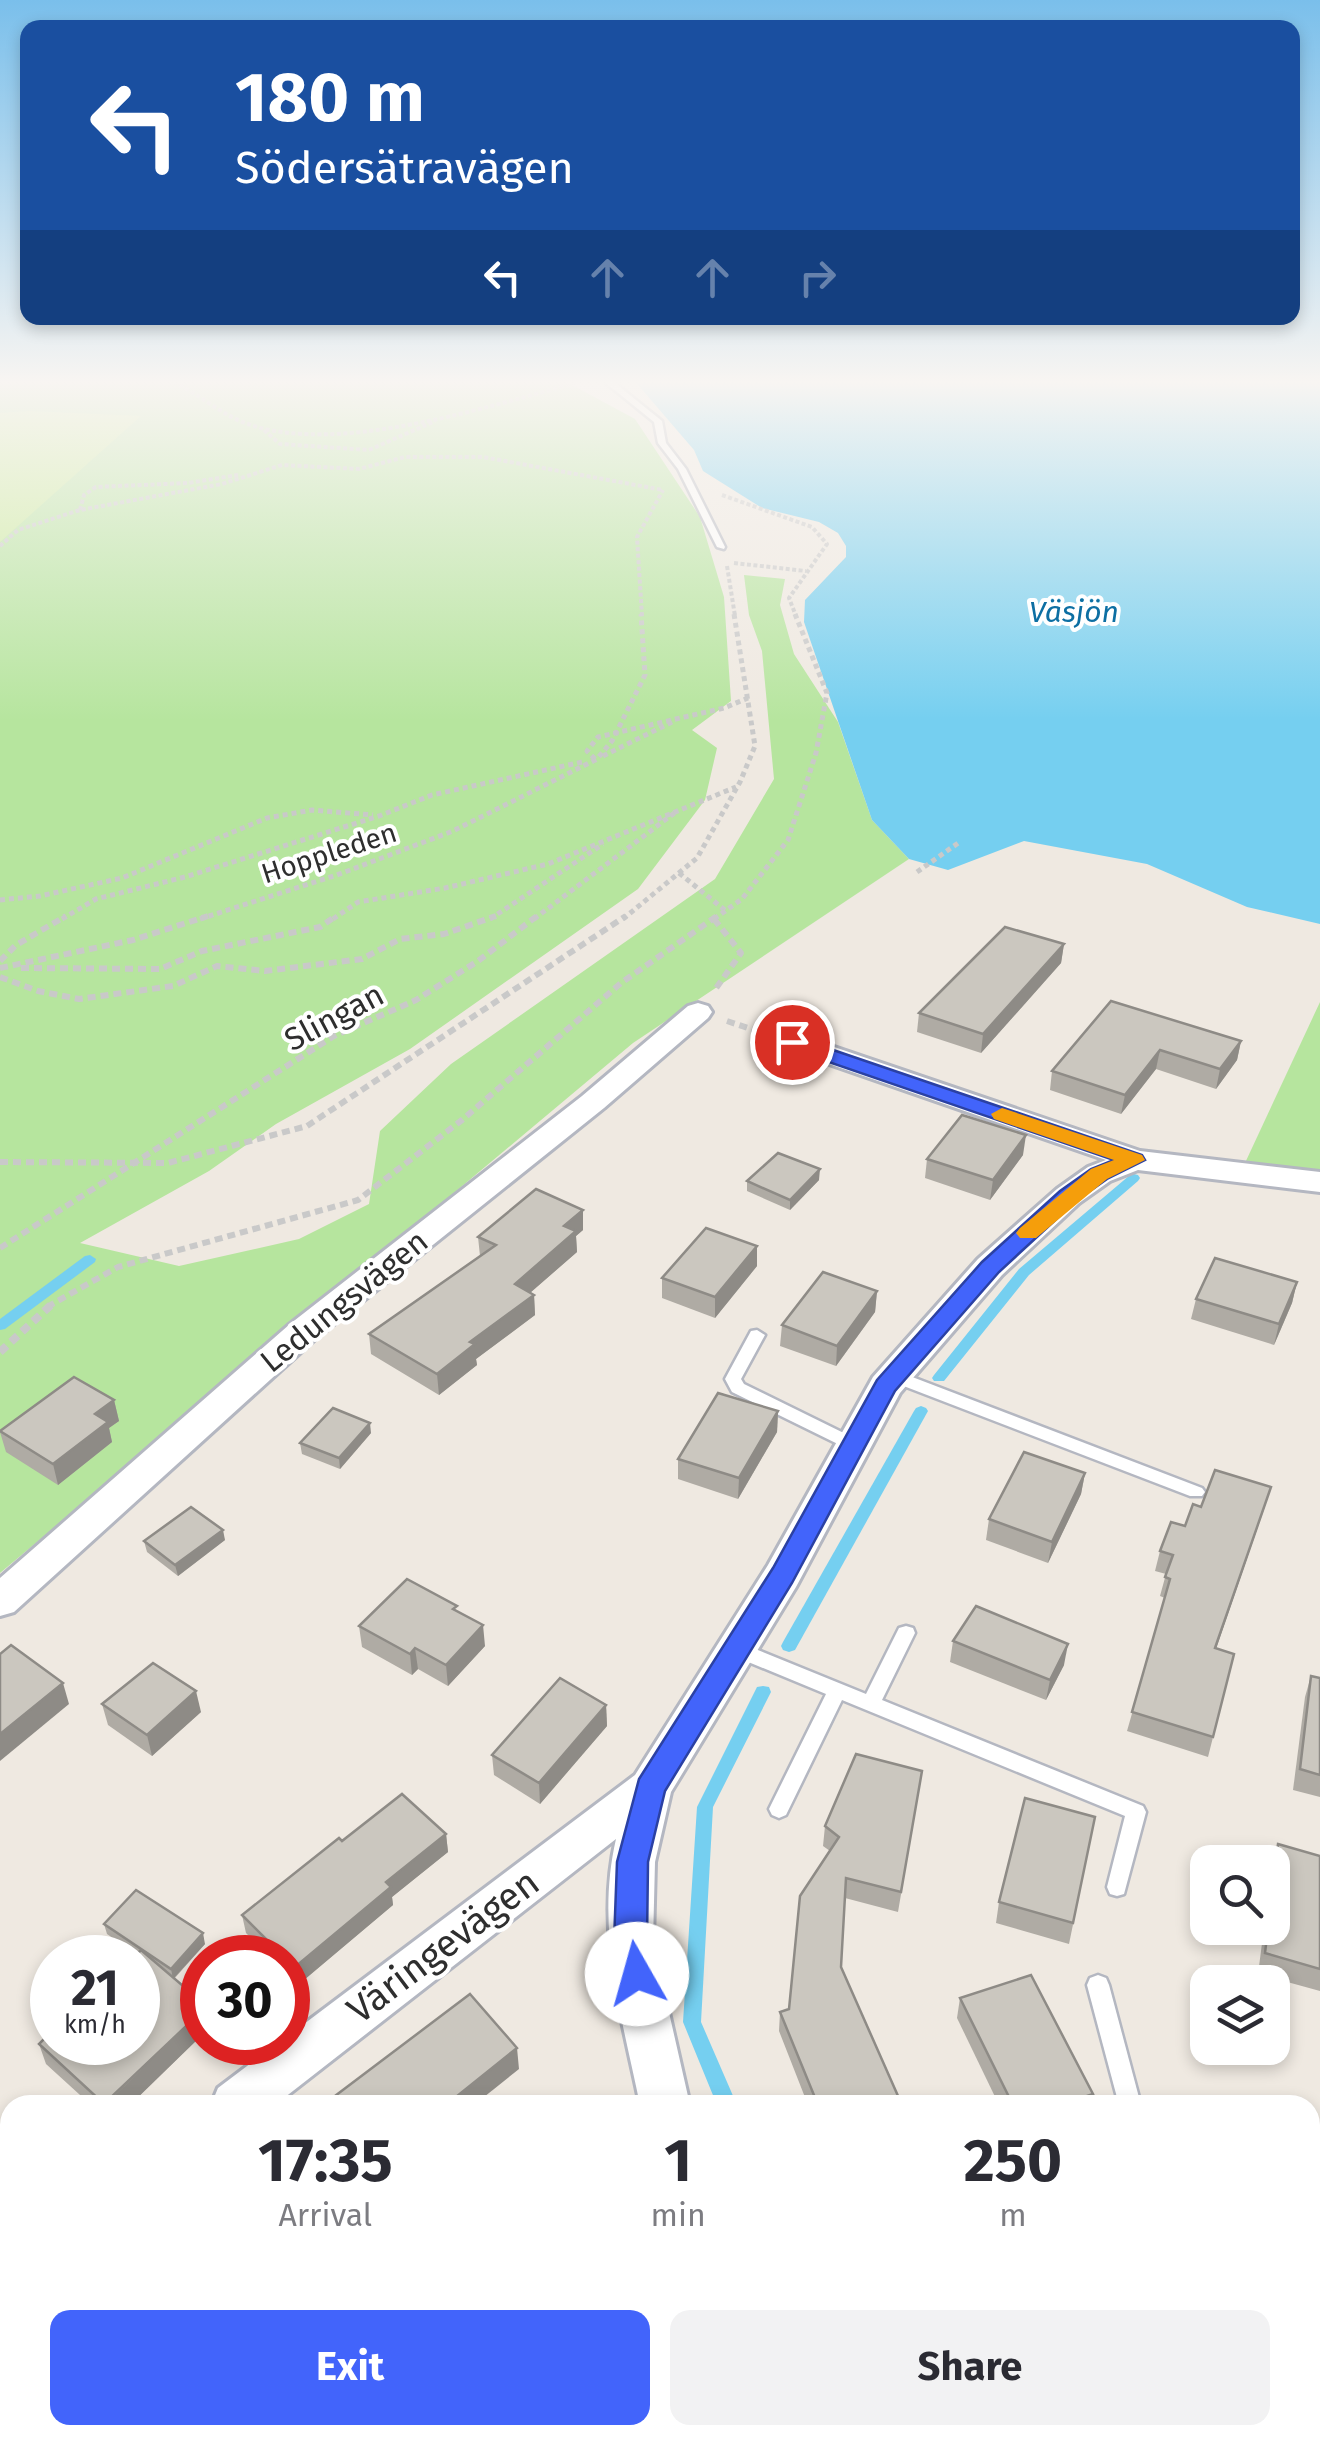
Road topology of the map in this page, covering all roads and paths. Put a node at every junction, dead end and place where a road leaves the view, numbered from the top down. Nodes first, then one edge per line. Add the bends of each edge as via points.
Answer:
1 (85, 493) edge
2 (176, 493) edge
3 (661, 493) edge
4 (694, 493) edge
5 (721, 493) edge
6 (80, 510) junction
7 (0, 546) edge
8 (721, 547) dead end
9 (726, 562) joint
10 (808, 572) junction
11 (748, 698) junction
12 (680, 718) junction
13 (617, 730) junction
14 (597, 759) junction
15 (738, 787) junction
16 (677, 810) junction
17 (379, 816) junction
18 (614, 836) junction
19 (961, 841) dead end
20 (917, 872) dead end
21 (679, 873) junction
22 (0, 900) edge
23 (726, 911) junction
24 (714, 920) junction
25 (0, 966) edge
26 (0, 977) edge
27 (698, 1012) junction
28 (792, 1042) joint
29 (1134, 1160) junction
30 (0, 1162) edge
31 (137, 1163) junction
32 (1320, 1182) edge
33 (0, 1248) edge
34 (758, 1335) dead end
35 (0, 1352) edge
36 (894, 1376) junction
37 (854, 1444) junction
38 (1196, 1492) dead end
39 (0, 1601) edge
40 (906, 1634) dead end
41 (736, 1648) junction
42 (836, 1690) junction
43 (872, 1704) junction
44 (650, 1788) junction
45 (780, 1809) dead end
46 (1117, 1887) dead end
47 (1098, 1984) dead end
48 (249, 2095) edge
49 (662, 2095) edge
50 (1127, 2095) edge

1 - 6 path
2 - 6 path
3 - 13 path, Hoppleden via 638,537 645,675
4 - 8 lane
5 - 10 path via 812,526 827,544
6 - 7 path via 18,530
9 - 10 path
9 - 11 path
10 - 23 path via 789,598 827,694 816,753 788,840
11 - 12 path
11 - 15 path via 755,746
12 - 13 path
12 - 14 path
13 - 14 path, Hoppleden
13 - 14 path via 598,737 587,751
14 - 17 path via 432,795
14 - 25 path, Hoppleden via 453,832 337,875 148,936
15 - 16 path
15 - 21 path via 698,858
16 - 18 path
16 - 31 path, Slingan via 478,961 416,1000 334,1036
17 - 22 path via 312,810 267,818 122,878
17 - 25 path via 96,899 16,945
18 - 25 path via 548,864 358,902 320,927 254,937 160,969
18 - 26 path via 495,916 444,934 400,939 362,959 265,971 217,966 173,986 78,999
19 - 20 path
21 - 23 path
21 - 31 path via 621,920 307,1126 168,1162
23 - 24 path
24 - 27 path via 741,953
24 - 35 path via 621,983 358,1200 118,1267 42,1310
27 - 28 path
27 - 39 street, Ledungsvägen via 302,1332
28 - 29 street
29 - 32 street
29 - 36 street via 1068,1196 990,1267
30 - 31 path
31 - 33 path, Slingan
34 - 37 lane via 734,1379 738,1388
36 - 37 street
36 - 38 lane
37 - 41 street
40 - 43 lane
41 - 42 lane
41 - 44 street
42 - 43 lane
42 - 45 lane
43 - 46 lane via 1136,1812
44 - 48 street, Väringevägen
44 - 49 street via 632,1862 630,1942
47 - 50 lane

